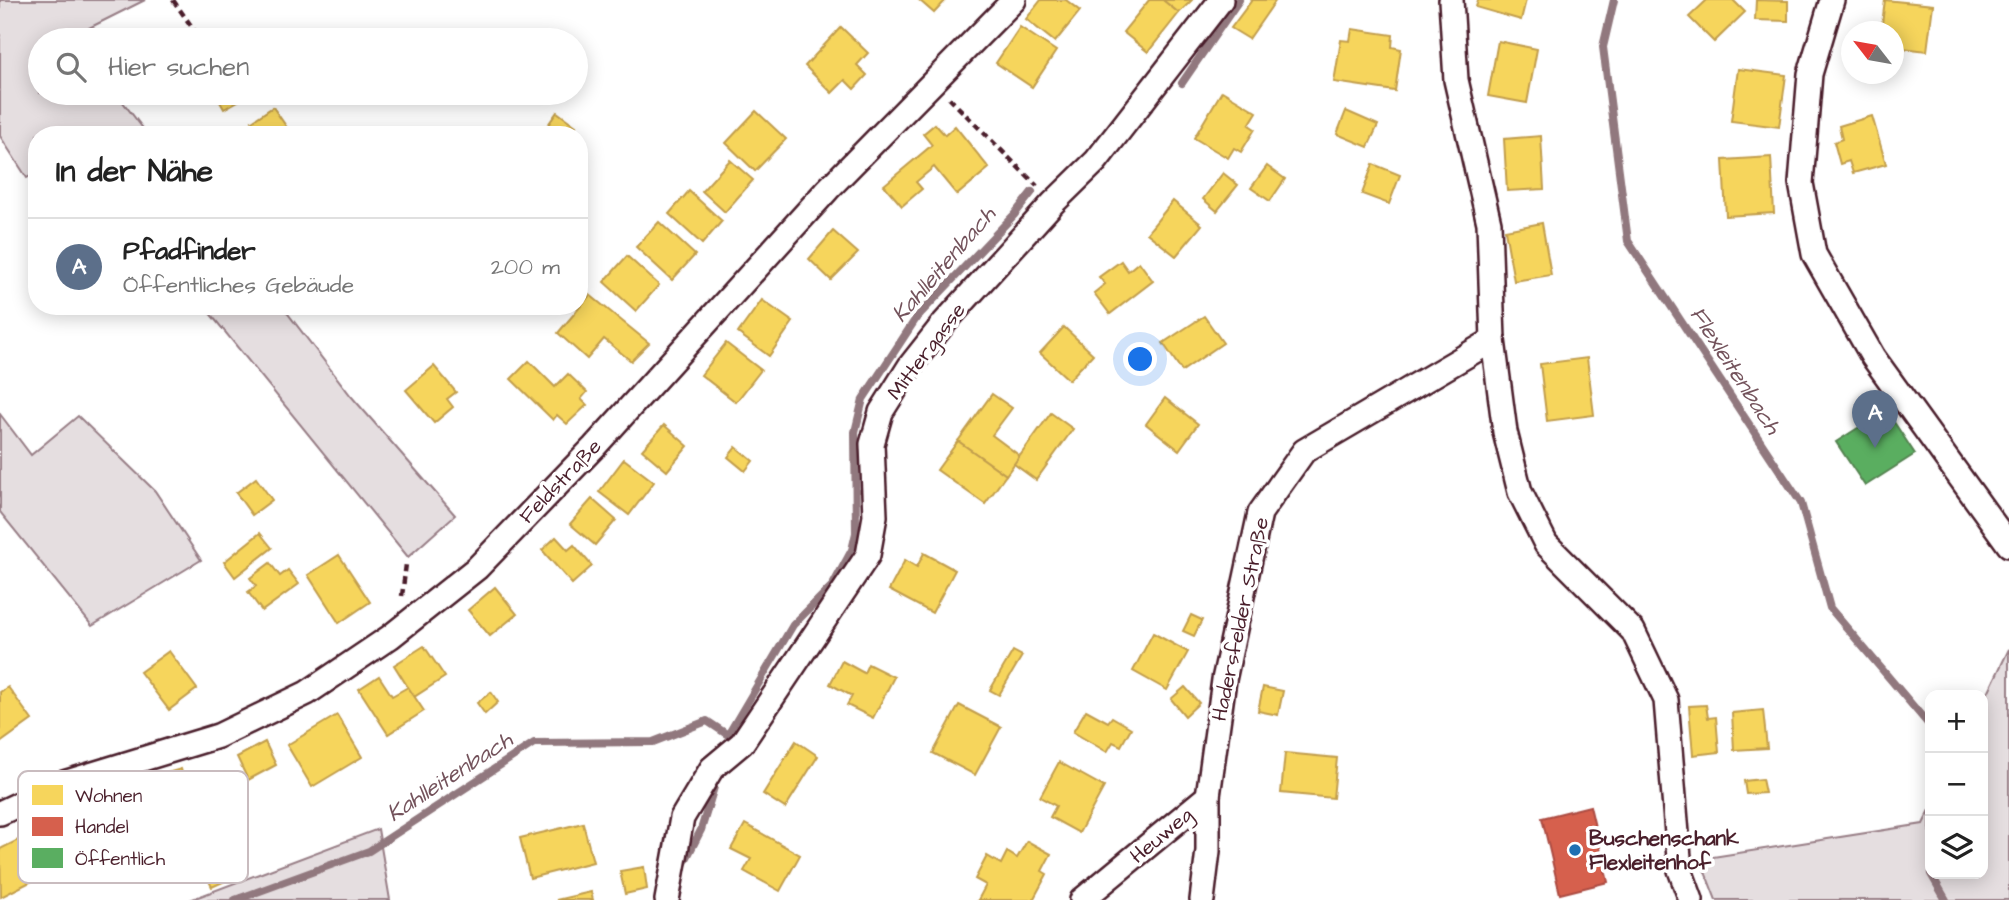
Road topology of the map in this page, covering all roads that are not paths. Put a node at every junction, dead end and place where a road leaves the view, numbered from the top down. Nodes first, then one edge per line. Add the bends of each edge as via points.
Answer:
1 (1014, 0) edge
2 (1222, 0) edge
3 (1451, 0) edge
4 (1832, 0) edge
5 (1493, 340) junction
6 (2009, 545) edge
7 (103, 771) edge
8 (1208, 796) junction
9 (18, 805) edge
10 (0, 813) edge
11 (667, 900) edge
12 (1082, 900) edge
13 (1202, 900) edge
14 (1691, 900) edge

1 - 7 street, Feldstraße via 828,189 594,447 477,568 401,629 307,693 218,736
2 - 11 street, Mittergasse via 1096,161 944,323 881,412 872,444 875,516 868,555 742,743 712,768 682,818
3 - 5 street via 1456,80 1489,223
4 - 6 street via 1810,74 1801,183 1814,254 1873,358
5 - 8 street, Hadersfelder Straße via 1304,451 1260,513 1224,680
5 - 14 street via 1505,432 1520,492 1546,544 1633,631 1666,700 1680,870
8 - 12 street, Heuweg
8 - 13 street, Hadersfelder Straße
9 - 10 street, Feldstraße

